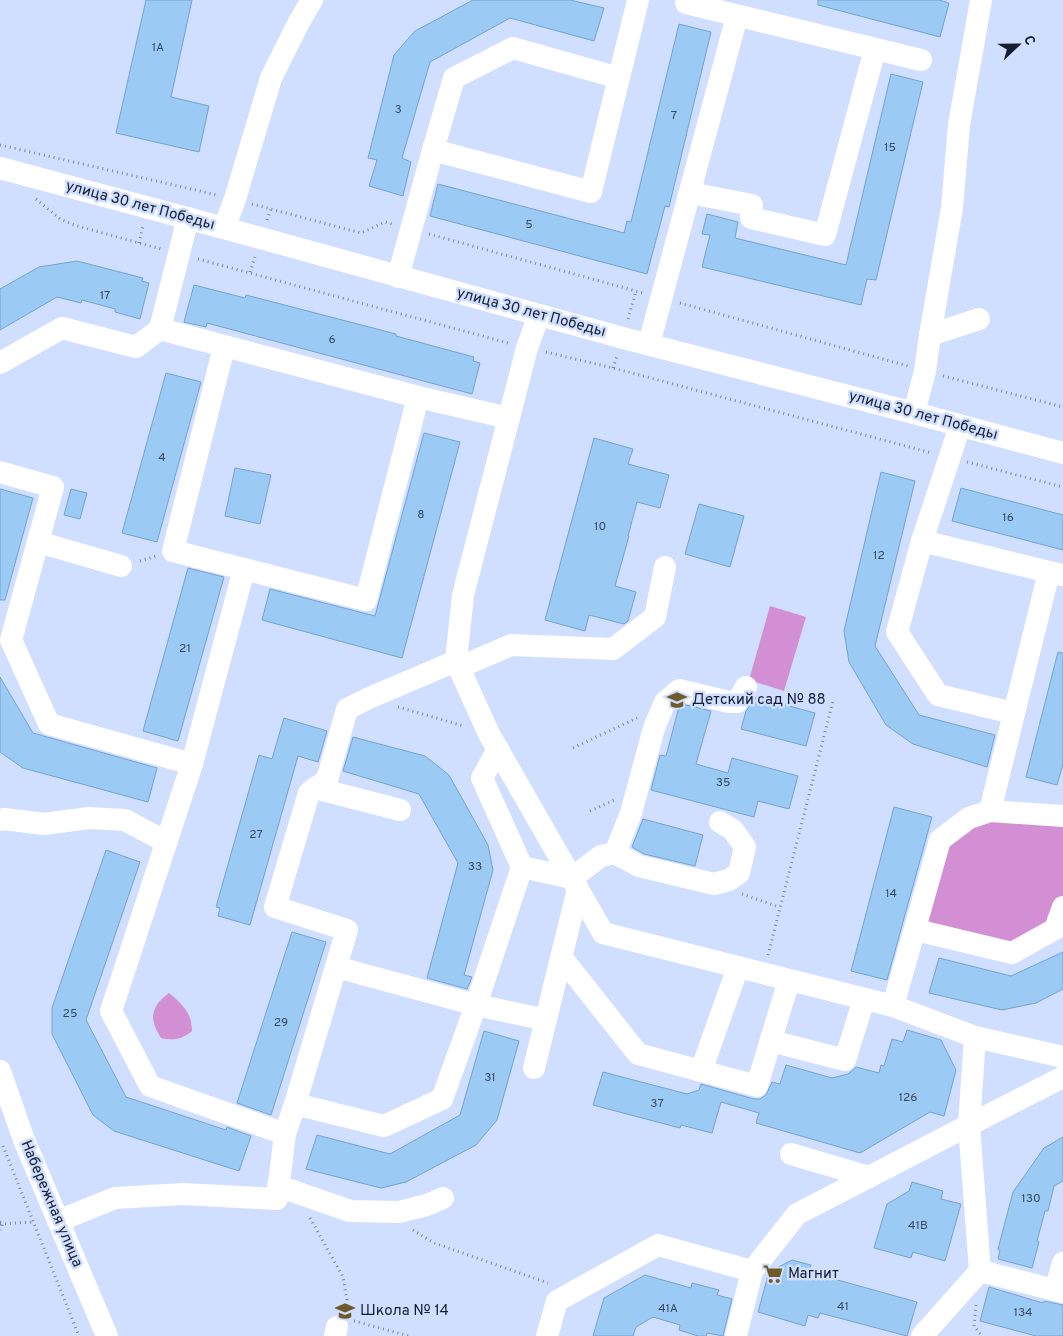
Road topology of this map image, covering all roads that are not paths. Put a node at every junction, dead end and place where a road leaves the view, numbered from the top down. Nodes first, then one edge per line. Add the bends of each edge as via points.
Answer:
1 (312, 0) edge
2 (638, 0) edge
3 (981, 0) edge
4 (682, 1) edge
5 (737, 16) junction
6 (875, 49) junction
7 (922, 60) dead end
8 (619, 78) junction
9 (433, 150) junction
10 (0, 168) edge
11 (690, 193) junction
12 (188, 218) junction
13 (224, 228) junction
14 (398, 277) junction
15 (540, 315) junction
16 (979, 319) dead end
17 (160, 329) junction
18 (930, 336) junction
19 (649, 344) junction
20 (224, 347) junction
21 (0, 363) edge
22 (418, 397) junction
23 (914, 412) junction
24 (509, 418) junction
25 (960, 426) junction
26 (1063, 453) edge
27 (0, 472) edge
28 (922, 541) junction
29 (38, 542) junction
30 (121, 566) road end
31 (665, 567) dead end
32 (244, 569) junction
33 (1056, 573) edge
34 (458, 664) junction
35 (746, 687) dead end
36 (1013, 713) junction
37 (493, 741) junction
38 (192, 764) junction
39 (316, 788) junction
40 (400, 810) dead end
41 (990, 811) junction
42 (1063, 816) edge
43 (0, 820) edge
44 (720, 822) dead end
45 (166, 842) junction
46 (615, 853) junction
47 (522, 866) junction
48 (575, 884) junction
49 (1063, 907) edge
50 (916, 930) junction
51 (562, 958) junction
52 (336, 967) junction
53 (738, 967) junction
54 (790, 980) junction
55 (864, 999) junction
56 (476, 1005) junction
57 (893, 1006) junction
58 (546, 1020) junction
59 (975, 1037) junction
60 (771, 1041) junction
61 (1063, 1057) edge
62 (534, 1068) dead end
63 (0, 1071) edge
64 (700, 1071) junction
65 (1063, 1077) edge
66 (295, 1104) junction
67 (969, 1125) junction
68 (285, 1134) junction
69 (791, 1154) dead end
70 (869, 1177) junction
71 (287, 1190) junction
72 (443, 1198) dead end
73 (58, 1221) junction
74 (1063, 1263) edge
75 (752, 1271) junction
76 (980, 1271) junction
77 (1059, 1291) edge
78 (107, 1336) edge
79 (547, 1336) edge
80 (736, 1336) edge
81 (922, 1336) edge

1 - 13 street via 271,78
2 - 8 street
3 - 18 street via 960,125 952,208
4 - 5 street
5 - 6 street
5 - 11 street
6 - 7 street
6 - 11 street via 825,235 751,218 752,205
8 - 9 street via 513,48 454,78
8 - 9 street via 591,192
9 - 14 street
10 - 12 street, улица 30 лет Победы
11 - 19 street
12 - 13 street, улица 30 лет Победы
12 - 17 street
13 - 14 street, улица 30 лет Победы
14 - 15 street, улица 30 лет Победы
15 - 19 street, улица 30 лет Победы
15 - 24 street
16 - 18 street
17 - 20 street
17 - 21 street via 136,347 62,328
18 - 23 street
19 - 23 street, улица 30 лет Победы
20 - 22 street
20 - 32 street via 173,551
22 - 24 street
22 - 32 street via 366,600
23 - 25 street, улица 30 лет Победы
24 - 34 street via 463,595
25 - 26 street, улица 30 лет Победы
25 - 28 street
27 - 29 street via 53,487
28 - 33 street
28 - 36 street via 898,632 938,695
29 - 30 street
29 - 38 street via 10,640 49,724
31 - 34 street via 655,617 613,649 511,645
32 - 38 street
33 - 36 street
34 - 37 street
34 - 39 street via 347,709 327,780
35 - 46 street via 737,702 679,690 665,702 654,728 631,813
36 - 41 street
37 - 47 street via 482,778
37 - 48 street
38 - 45 street
39 - 40 street
39 - 52 street via 309,793 275,907 347,930
41 - 42 street
41 - 50 street via 969,818 940,840
43 - 45 street via 44,824 89,818 125,820
44 - 46 street via 734,830 746,847 739,873 729,880 714,884 639,866
45 - 68 street via 111,1011 150,1086
46 - 48 street via 601,856
47 - 48 street
47 - 56 street
48 - 51 street
48 - 53 street via 603,933
49 - 50 street via 1055,929 1012,953
50 - 57 street
51 - 58 street
51 - 64 street via 638,1054
52 - 56 street
52 - 66 street
53 - 54 street
53 - 64 street
54 - 55 street
54 - 60 street
55 - 57 street
55 - 60 street via 845,1060
56 - 58 street
56 - 66 street via 442,1099 384,1126
57 - 59 street
58 - 62 street
59 - 61 street
59 - 67 street
60 - 64 street via 757,1086
63 - 73 street, Набережная улица
65 - 67 street
66 - 68 street
67 - 70 street
67 - 76 street
68 - 71 street
69 - 70 street
70 - 75 street via 798,1214
71 - 72 street via 350,1210 399,1212
71 - 73 street via 277,1199 183,1194 115,1198
73 - 78 street, Набережная улица
74 - 77 street
75 - 79 street via 658,1244 557,1301
75 - 80 street
76 - 77 street
76 - 81 street

